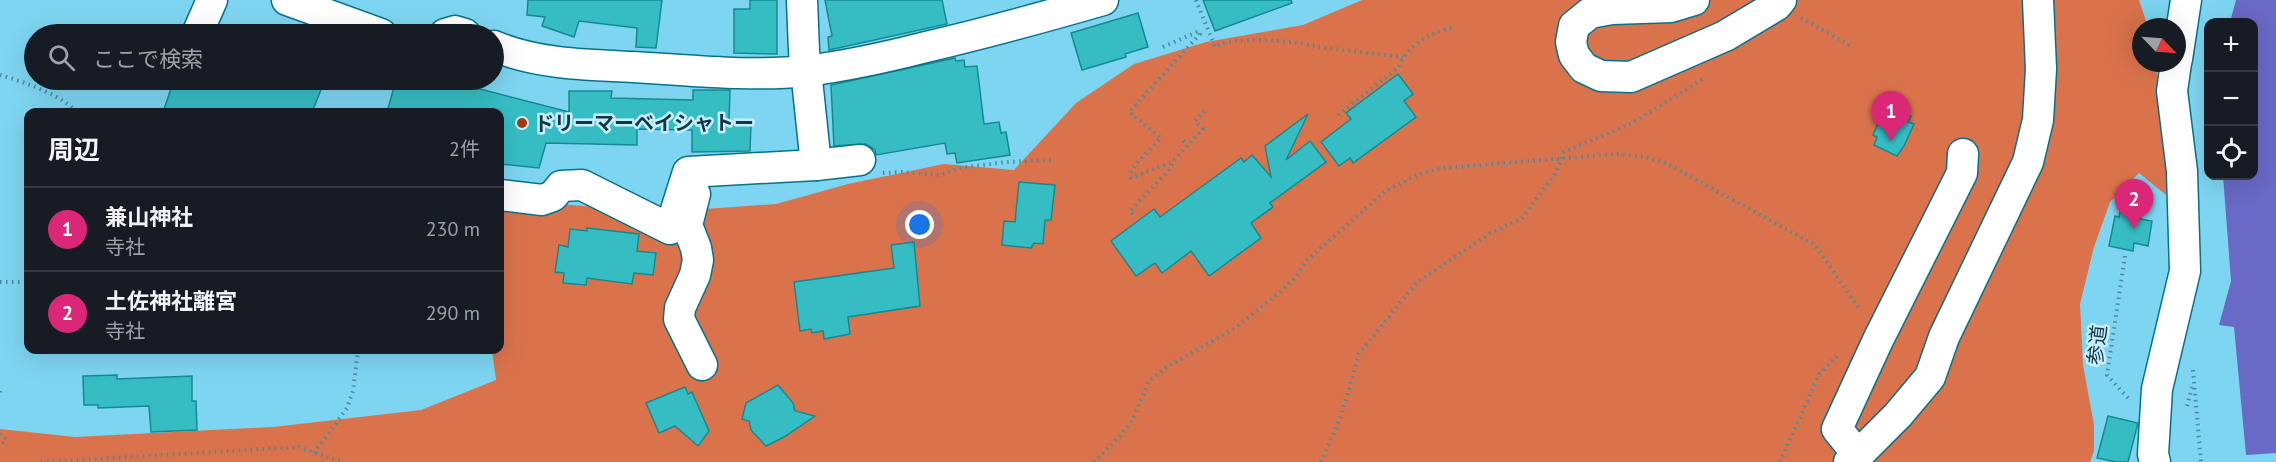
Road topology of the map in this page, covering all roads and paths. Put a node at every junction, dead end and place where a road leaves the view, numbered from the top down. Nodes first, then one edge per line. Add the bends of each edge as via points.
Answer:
1 (212, 0) edge
2 (287, 0) edge
3 (802, 0) edge
4 (1102, 0) edge
5 (1196, 0) edge
6 (1694, 0) edge
7 (2038, 0) edge
8 (2186, 0) edge
9 (1779, 2) edge
10 (2183, 18) edge
11 (201, 24) edge
12 (353, 24) edge
13 (1455, 27) dead end
14 (1164, 47) dead end
15 (1853, 47) dead end
16 (504, 50) edge
17 (1403, 57) junction
18 (805, 71) junction
19 (2175, 72) edge
20 (1708, 74) dead end
21 (0, 75) edge
22 (24, 82) edge
23 (41, 90) edge
24 (73, 108) edge
25 (1206, 109) dead end
26 (1338, 115) dead end
27 (1183, 141) dead end
28 (1188, 145) junction
29 (1963, 154) dead end
30 (1562, 158) junction
31 (1055, 160) dead end
32 (1172, 162) junction
33 (816, 165) junction
34 (870, 167) joint
35 (700, 171) junction
36 (504, 195) edge
37 (1133, 214) dead end
38 (2125, 256) dead end
39 (24, 281) edge
40 (0, 282) edge
41 (1878, 340) junction
42 (358, 354) edge
43 (702, 365) dead end
44 (2155, 417) junction
45 (0, 434) edge
46 (0, 446) edge
47 (314, 453) junction
48 (1854, 459) edge
49 (41, 462) edge
50 (342, 462) edge
51 (1094, 462) edge
52 (1321, 462) edge
53 (1779, 462) edge
54 (2155, 462) edge

1 - 11 street
2 - 12 street
3 - 18 street
4 - 18 street via 940,44
5 - 17 path via 1215,47 1220,43 1260,40
6 - 9 street via 1671,7 1590,13 1575,26 1574,55 1584,68 1601,76 1630,77 1725,36
7 - 48 street via 2038,120 2028,162 1944,336 1930,377
8 - 10 street
9 - 15 path
13 - 17 path via 1442,29 1411,46
14 - 32 path via 1199,31 1130,112 1161,138 1137,163 1131,178
16 - 18 street via 603,66 722,72
17 - 26 path via 1400,67
18 - 33 street
19 - 44 street via 2172,91 2182,171 2185,271 2157,389
20 - 30 path via 1632,123 1564,152
21 - 22 path
23 - 24 path
25 - 28 path via 1195,121 1203,129
27 - 28 path
28 - 32 path
29 - 41 street via 1962,172
30 - 41 path via 1617,154 1666,163 1815,245
30 - 51 path via 1442,168 1387,190 1306,261 1280,292 1235,328 1149,381 1132,419
30 - 52 path via 1555,174 1522,218 1491,233 1417,282 1359,354 1341,416
31 - 34 path via 959,168 941,175
32 - 37 path via 1130,212
33 - 34 street
33 - 35 street
35 - 36 street via 688,172 670,229 582,185 561,186 553,196 542,200
35 - 43 street via 687,225 698,260 679,319
38 - 44 path, 参道 via 2107,375 2136,406
39 - 40 path
41 - 48 street via 1836,429
41 - 53 path via 1839,354 1819,374
42 - 47 path via 347,408
44 - 54 street
45 - 46 path via 6,439
47 - 49 path via 298,447
47 - 50 path

